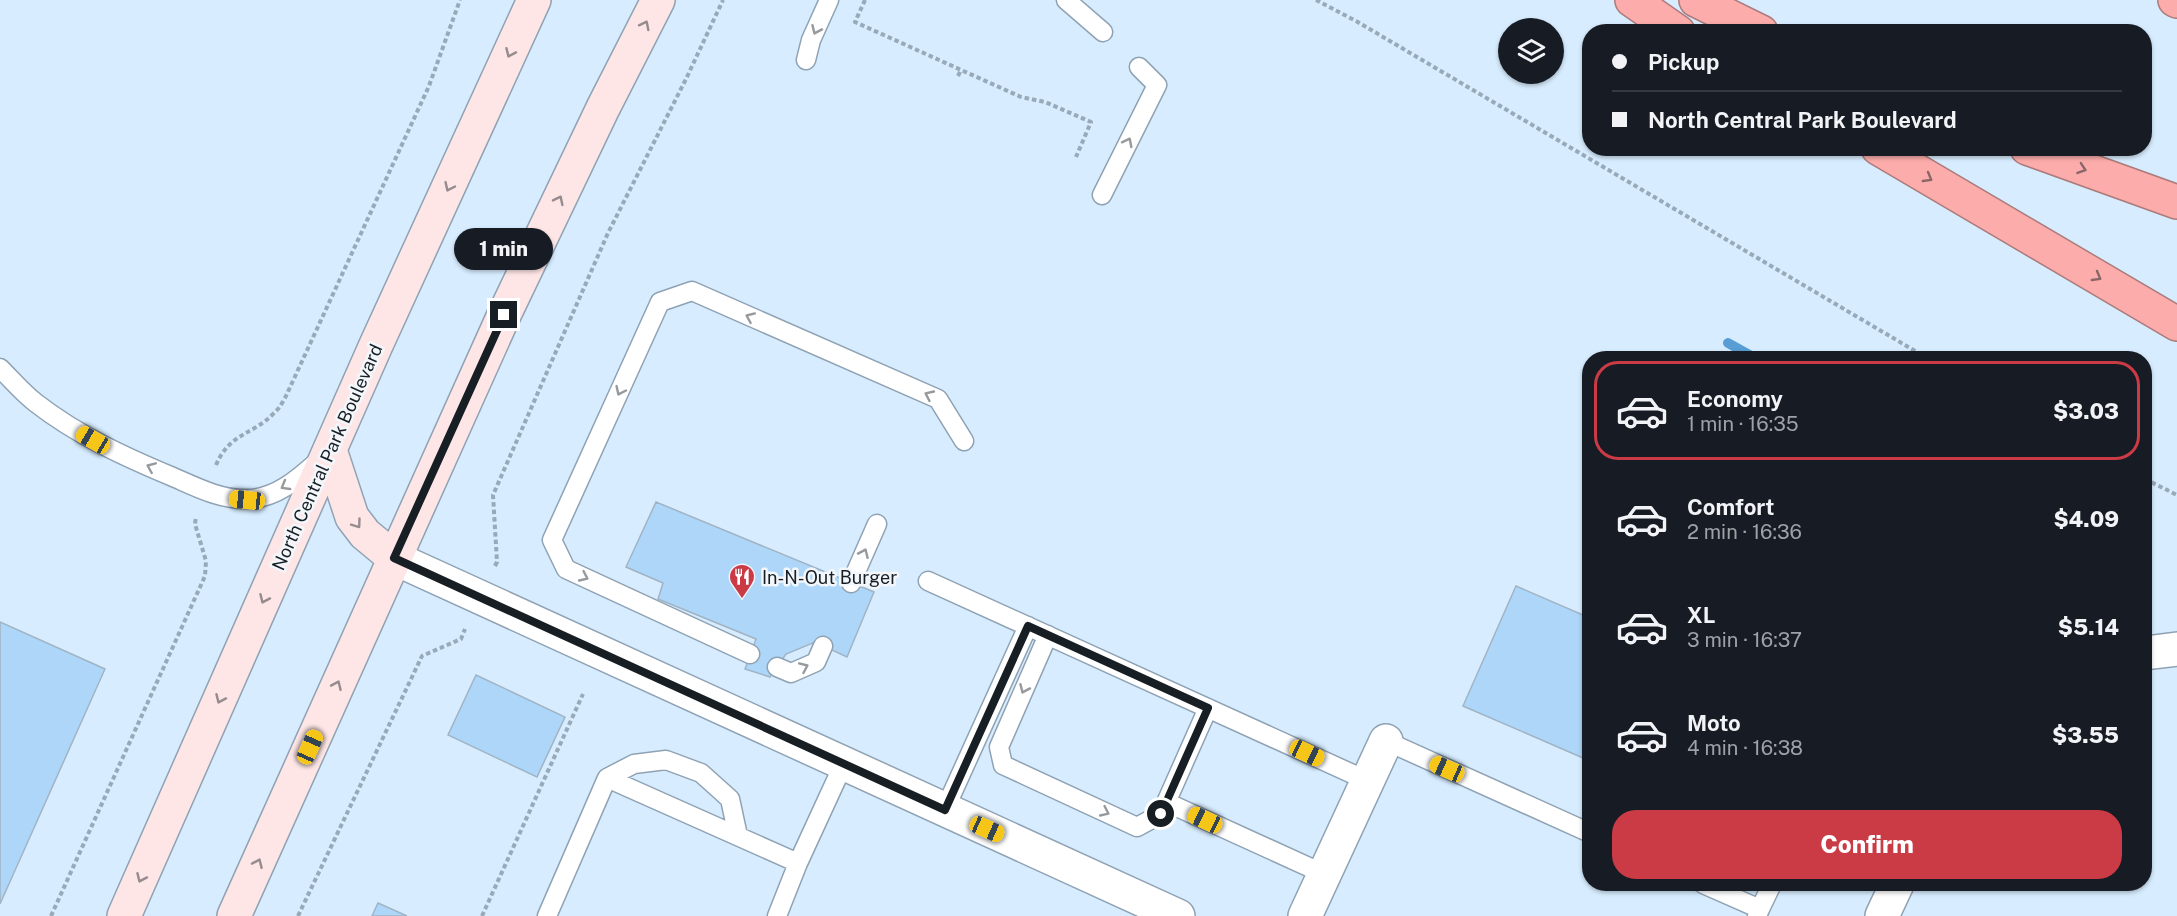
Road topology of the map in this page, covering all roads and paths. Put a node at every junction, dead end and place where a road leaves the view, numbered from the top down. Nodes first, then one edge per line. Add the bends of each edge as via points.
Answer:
1 (460, 0) edge
2 (534, 0) edge
3 (658, 0) edge
4 (723, 0) edge
5 (829, 0) edge
6 (865, 0) edge
7 (1066, 0) edge
8 (1316, 0) edge
9 (1632, 0) edge
10 (1696, 0) edge
11 (1666, 24) edge
12 (1745, 24) edge
13 (1103, 32) dead end
14 (806, 60) dead end
15 (1139, 67) dead end
16 (961, 70) junction
17 (958, 76) dead end
18 (1582, 154) edge
19 (1585, 156) edge
20 (1892, 156) edge
21 (2049, 156) edge
22 (1076, 157) dead end
23 (1102, 195) dead end
24 (2172, 201) edge
25 (2177, 324) edge
26 (1915, 351) edge
27 (0, 368) edge
28 (964, 441) dead end
29 (330, 450) junction
30 (2152, 482) edge
31 (204, 490) junction
32 (2177, 495) edge
33 (878, 524) dead end
34 (394, 558) junction
35 (928, 581) dead end
36 (851, 583) dead end
37 (481, 598) junction
38 (1028, 626) junction
39 (1048, 635) junction
40 (823, 646) dead end
41 (2177, 649) edge
42 (2152, 652) edge
43 (750, 654) dead end
44 (777, 667) dead end
45 (583, 694) dead end
46 (1208, 708) junction
47 (1386, 741) joint
48 (844, 763) junction
49 (607, 778) junction
50 (1368, 781) junction
51 (1166, 802) junction
52 (945, 810) junction
53 (1582, 829) edge
54 (738, 836) junction
55 (798, 863) junction
56 (1324, 874) junction
57 (1717, 891) edge
58 (1769, 891) edge
59 (1894, 891) edge
60 (1759, 913) edge
61 (51, 916) edge
62 (124, 916) edge
63 (234, 916) edge
64 (298, 916) edge
65 (482, 916) edge
66 (547, 916) edge
67 (777, 916) edge
68 (1178, 916) edge
69 (1305, 916) edge
70 (1882, 916) edge

1 - 31 path via 429,86 286,396 275,412 222,450
2 -> 29 main road, North Central Park Boulevard
34 -> 3 main road via 504,315
4 - 37 path via 608,233 493,495 497,561
5 -> 14 lane
6 - 16 path via 855,22
7 - 13 lane
8 - 18 path
9 - 11 highway
10 - 12 highway
23 -> 15 lane via 1157,85
16 - 17 path
16 - 22 path via 1090,122
19 - 26 path
20 -> 25 highway
21 -> 24 highway
31 -> 27 lane via 134,460 61,421 34,402
28 -> 43 lane via 938,399 692,291 660,302 552,540 566,569
29 -> 31 lane via 300,477 266,496 247,500
29 -> 34 main road via 352,517 364,534
29 -> 62 main road, North Central Park Boulevard
30 - 32 path
31 - 61 path via 195,524 206,561 205,576
36 -> 33 lane
34 - 37 street
63 -> 34 main road
35 - 38 lane
37 - 48 street
37 - 64 path via 460,639 422,656
38 - 39 lane
38 - 52 lane
39 - 46 lane
39 -> 51 lane via 999,747 1003,765 1137,827 1161,814
44 -> 40 lane via 791,673 816,662
41 - 42 street
45 - 65 path
46 - 50 lane
46 - 51 lane
47 - 50 street
47 - 53 lane
48 - 52 street
48 - 55 lane
49 - 54 lane
49 - 54 lane via 634,764 666,760 701,773 730,799
49 - 66 lane
50 - 56 street
51 - 56 lane
52 - 68 street
54 - 55 lane
55 - 67 lane
56 - 69 street
57 - 60 lane
58 - 60 lane
59 - 70 street

